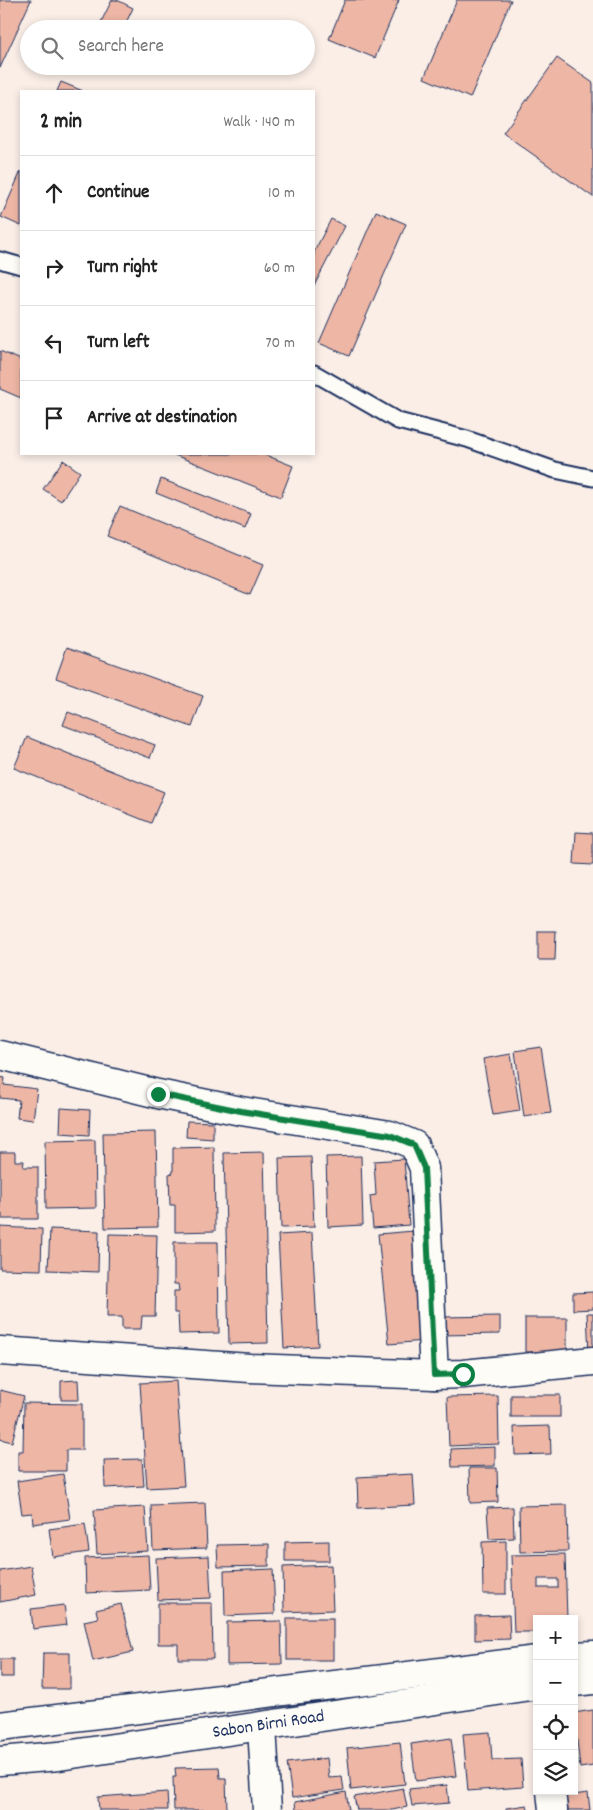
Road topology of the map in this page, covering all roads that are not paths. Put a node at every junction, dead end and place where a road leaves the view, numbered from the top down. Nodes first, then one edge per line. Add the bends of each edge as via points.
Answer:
1 (0, 260) edge
2 (20, 266) edge
3 (315, 374) edge
4 (593, 478) edge
5 (0, 1056) edge
6 (0, 1351) edge
7 (593, 1360) edge
8 (434, 1375) junction
9 (593, 1655) edge
10 (578, 1656) edge
11 (533, 1660) edge
12 (593, 1680) edge
13 (578, 1682) edge
14 (533, 1686) edge
15 (0, 1726) edge
16 (262, 1727) junction
17 (0, 1761) edge
18 (551, 1795) edge
19 (268, 1810) edge
20 (553, 1810) edge

1 - 2 lane
3 - 4 lane via 398,421 467,439 554,470
5 - 8 street via 241,1111 390,1135 414,1145 424,1168
6 - 8 street via 250,1368
7 - 8 street
9 - 10 street
11 - 15 street, Sabon Birni Road
12 - 13 street
14 - 16 street, Sabon Birni Road
16 - 17 street, Sabon Birni Road via 58,1756
16 - 19 street
18 - 20 street

